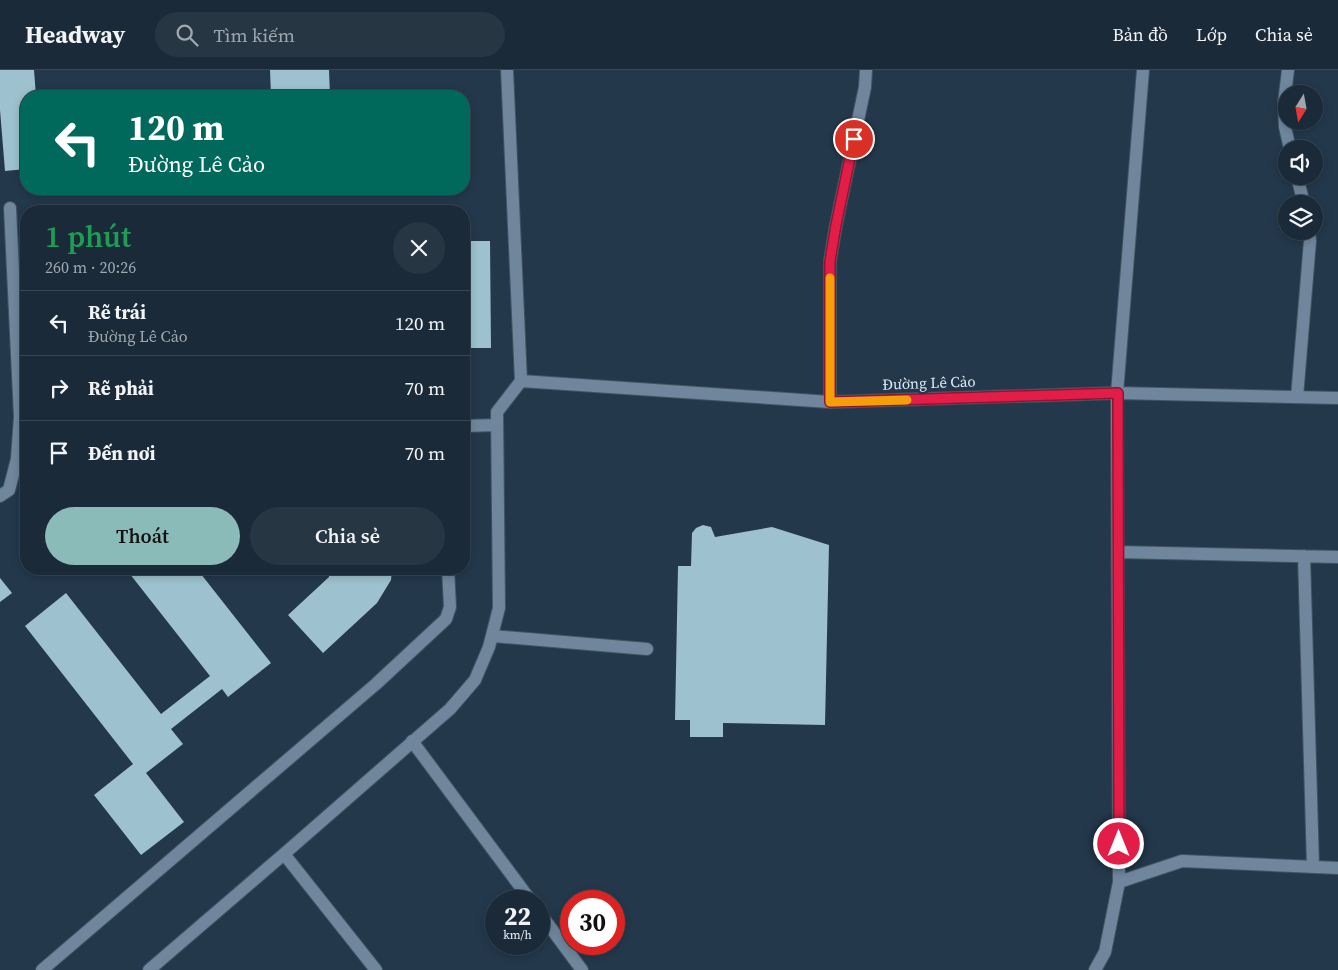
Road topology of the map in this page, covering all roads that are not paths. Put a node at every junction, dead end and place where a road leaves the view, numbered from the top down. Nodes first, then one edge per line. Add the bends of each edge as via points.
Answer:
1 (507, 70) edge
2 (866, 70) edge
3 (1143, 70) edge
4 (1288, 70) edge
5 (1288, 140) edge
6 (10, 208) dead end
7 (1310, 240) edge
8 (20, 282) edge
9 (521, 382) junction
10 (1118, 393) junction
11 (1297, 397) junction
12 (1338, 398) edge
13 (830, 402) junction
14 (20, 417) edge
15 (497, 425) junction
16 (470, 426) edge
17 (20, 444) edge
18 (0, 496) edge
19 (1118, 552) junction
20 (1304, 556) junction
21 (1338, 557) edge
22 (448, 575) edge
23 (492, 636) junction
24 (647, 649) dead end
25 (412, 741) junction
26 (284, 854) junction
27 (1313, 866) junction
28 (1338, 868) edge
29 (1119, 882) junction
30 (523, 890) edge
31 (550, 927) edge
32 (42, 970) edge
33 (149, 970) edge
34 (376, 970) edge
35 (582, 970) edge
36 (1095, 970) edge

1 - 9 street
2 - 13 street via 830,261
3 - 10 street
4 - 5 street via 1284,103
6 - 8 street
7 - 11 street
8 - 14 street
9 - 13 street, Đường Lê Cảo
9 - 15 street via 497,412
10 - 11 street, Đường Lê Cảo
10 - 13 street, Đường Lê Cảo
10 - 19 street
11 - 12 street, Đường Lê Cảo
15 - 16 street
15 - 23 street via 499,608
17 - 18 street via 9,490
19 - 20 street
19 - 29 street
20 - 21 street
20 - 27 street
22 - 32 street via 450,607 446,620
23 - 24 street
23 - 25 street via 475,680 450,709
25 - 26 street
25 - 30 street
26 - 33 street
26 - 34 street
27 - 28 street
27 - 29 street via 1182,861
29 - 36 street via 1105,952
31 - 35 street

